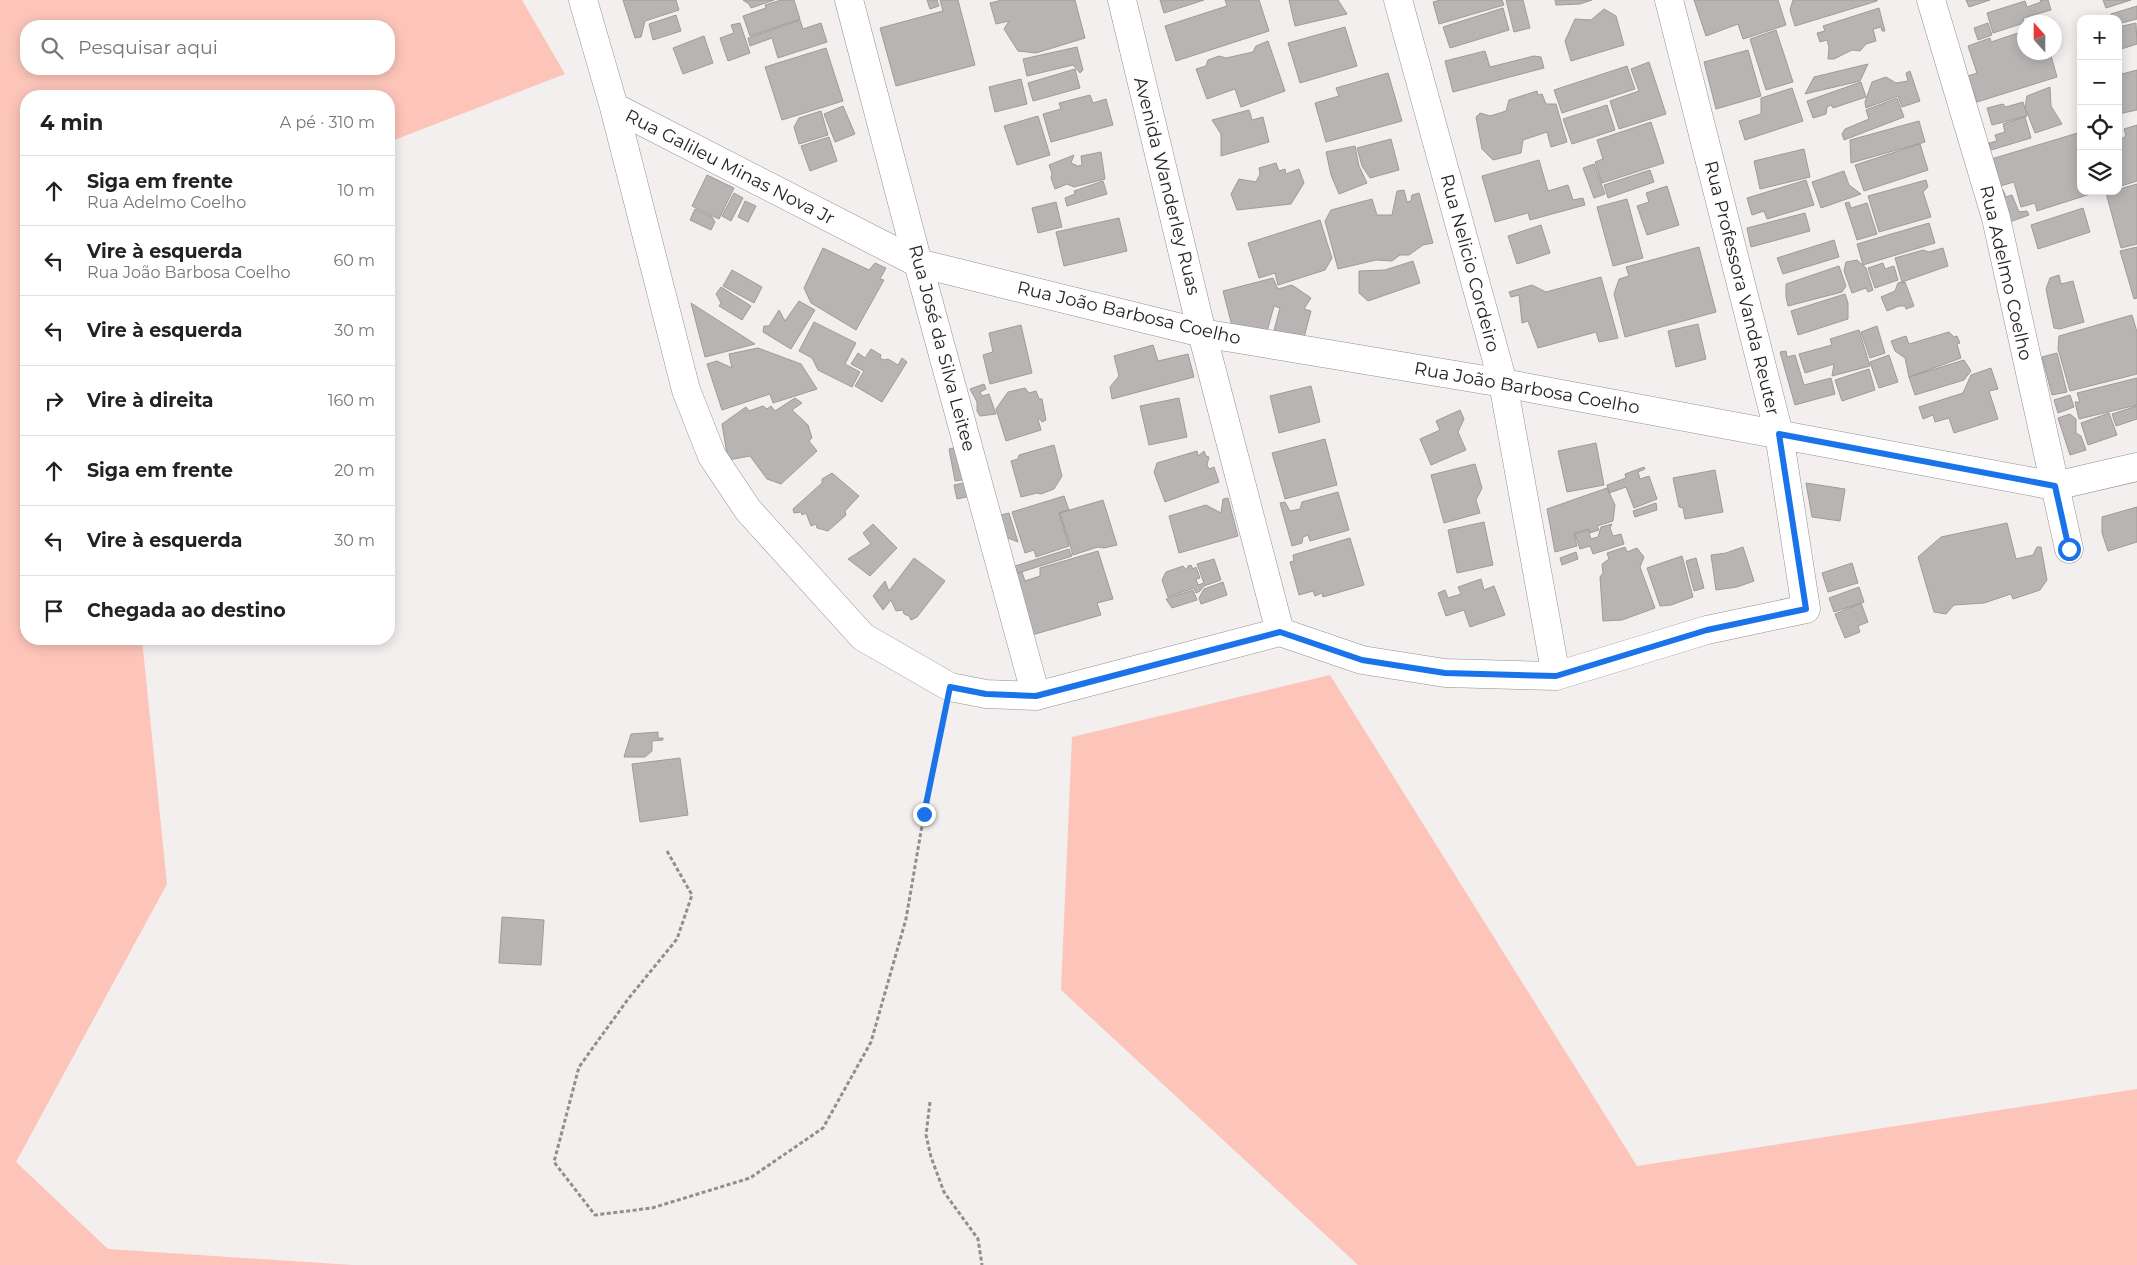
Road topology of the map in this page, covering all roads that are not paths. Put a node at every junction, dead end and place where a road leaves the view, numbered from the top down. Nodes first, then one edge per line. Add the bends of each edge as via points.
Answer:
1 (583, 0) edge
2 (849, 0) edge
3 (1122, 0) edge
4 (1398, 0) edge
5 (1669, 0) edge
6 (1931, 0) edge
7 (614, 107) junction
8 (918, 264) junction
9 (1202, 334) junction
10 (1503, 383) junction
11 (1779, 434) junction
12 (2137, 467) edge
13 (2055, 486) junction
14 (2069, 549) dead end
15 (1280, 632) junction
16 (1556, 676) junction
17 (1036, 696) junction

1 - 7 street, Rua Galileu Minas Nova Jr
2 - 8 street, Rua José da Silva Leitee
3 - 9 street, Avenida Wanderley Ruas
4 - 10 street, Rua Nelicio Cordeiro
5 - 11 street, Rua Professora Vanda Reuter
6 - 13 street, Rua Adelmo Coelho via 1996,218
7 - 8 street, Rua Galileu Minas Nova Jr
7 - 17 street via 686,390 712,456 748,510 863,637 950,687 986,694
8 - 9 street, Rua João Barbosa Coelho
8 - 17 street, Rua José da Silva Leitee
9 - 10 street, Rua João Barbosa Coelho
9 - 15 street, Avenida Wanderley Ruas
10 - 11 street, Rua João Barbosa Coelho
10 - 16 street, Rua Nelicio Cordeiro
11 - 13 street, Rua João Barbosa Coelho
11 - 16 street, Rua Professora Vanda Reuter via 1806,609 1707,630
12 - 13 street, Rua João Barbosa Coelho
13 - 14 street, Rua Adelmo Coelho
15 - 16 street via 1362,660 1436,671
15 - 17 street

